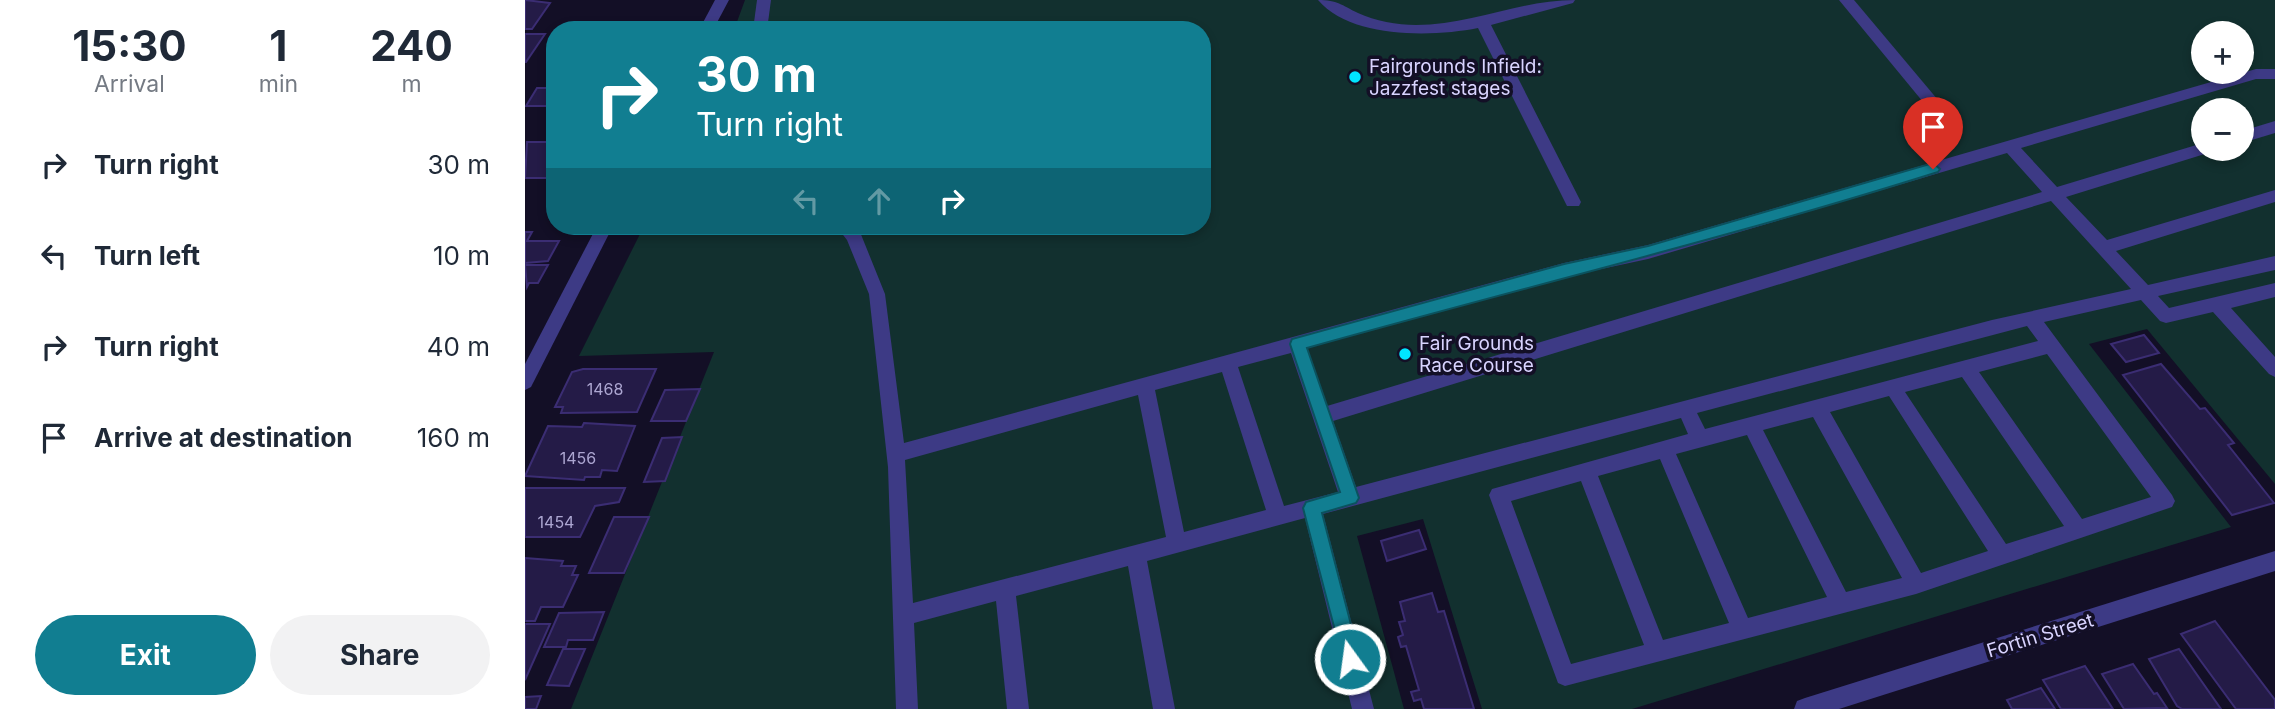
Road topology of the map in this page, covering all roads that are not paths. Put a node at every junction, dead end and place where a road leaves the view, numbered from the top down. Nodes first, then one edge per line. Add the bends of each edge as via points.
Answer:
1 (722, 0) edge
2 (764, 0) edge
3 (1325, 0) edge
4 (1568, 0) edge
5 (1846, 0) edge
6 (711, 21) edge
7 (761, 21) edge
8 (1482, 21) junction
9 (2275, 74) edge
10 (1933, 104) dead end
11 (2275, 127) edge
12 (2254, 133) edge
13 (2010, 146) junction
14 (2191, 153) edge
15 (2054, 193) junction
16 (2275, 196) edge
17 (1573, 202) dead end
18 (600, 235) edge
19 (852, 235) edge
20 (2103, 248) junction
21 (2275, 263) edge
22 (2275, 290) edge
23 (2144, 293) junction
24 (2217, 304) junction
25 (2032, 318) junction
26 (1297, 344) junction
27 (2051, 345) junction
28 (1228, 363) junction
29 (1966, 368) junction
30 (2275, 369) edge
31 (526, 380) edge
32 (1145, 386) junction
33 (1892, 388) junction
34 (1686, 408) junction
35 (1818, 408) junction
36 (1322, 416) junction
37 (1751, 425) junction
38 (1700, 439) junction
39 (1665, 449) junction
40 (895, 454) junction
41 (1587, 471) junction
42 (1350, 498) junction
43 (1312, 508) junction
44 (1278, 517) junction
45 (2078, 530) junction
46 (1177, 544) junction
47 (1136, 554) junction
48 (2002, 555) junction
49 (2275, 561) edge
50 (1916, 584) junction
51 (1005, 589) junction
52 (1842, 603) junction
53 (903, 616) junction
54 (1742, 629) junction
55 (1657, 652) junction
56 (907, 709) edge
57 (1018, 709) edge
58 (1164, 709) edge
59 (1363, 709) edge
60 (1805, 709) edge

1 - 6 street
2 - 7 street
3 - 8 street via 1339,10 1399,31 1429,31
4 - 8 street
5 - 10 street
8 - 17 street
9 - 13 street via 2256,74
11 - 12 street
13 - 15 street
13 - 26 street via 1648,252 1564,270
14 - 15 street
15 - 20 street
15 - 36 street
16 - 20 street
18 - 31 street
19 - 40 street via 877,294
20 - 23 street
21 - 23 street
22 - 24 street
23 - 24 street via 2166,316
23 - 25 street
24 - 30 street
25 - 27 street
25 - 34 street
26 - 28 street
26 - 36 street
27 - 29 street
27 - 45 street via 2165,501
28 - 32 street
28 - 44 street
29 - 33 street
29 - 45 street
32 - 40 street
32 - 46 street
33 - 35 street
33 - 48 street
34 - 38 street
34 - 42 street
35 - 37 street
35 - 50 street
36 - 42 street
37 - 38 street
37 - 52 street
38 - 39 street
39 - 41 street
39 - 54 street
40 - 53 street
41 - 55 street
41 - 55 street via 1499,495 1565,676
42 - 43 street
43 - 44 street
43 - 59 street
44 - 46 street
45 - 48 street
46 - 47 street
47 - 51 street
47 - 58 street
48 - 50 street
49 - 60 street, Fortin Street
50 - 52 street
51 - 53 street
51 - 57 street
52 - 54 street
53 - 56 street
54 - 55 street

